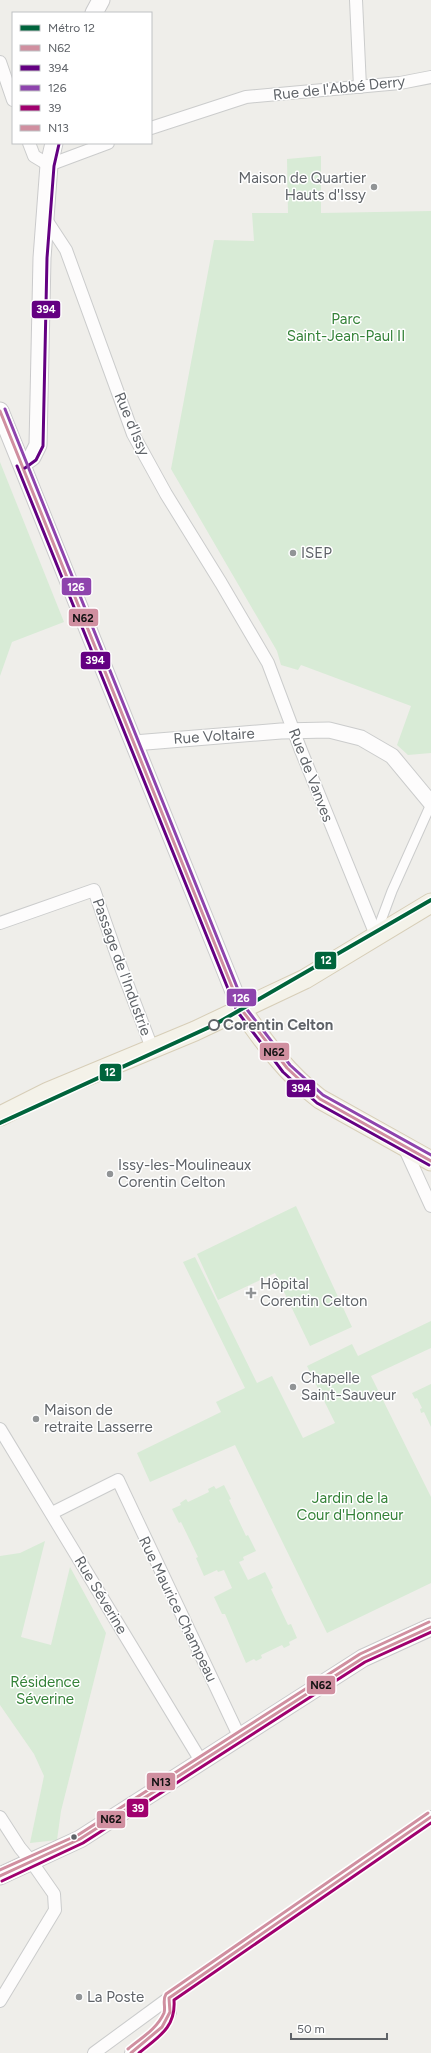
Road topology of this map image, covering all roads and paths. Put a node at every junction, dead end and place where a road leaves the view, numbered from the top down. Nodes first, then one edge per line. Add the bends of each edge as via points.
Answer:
1 (356, 0) edge
2 (0, 62) edge
3 (431, 77) edge
4 (360, 87) junction
5 (12, 97) edge
6 (152, 128) edge
7 (29, 144) edge
8 (54, 144) edge
9 (105, 144) edge
10 (48, 165) junction
11 (45, 218) junction
12 (0, 411) edge
13 (22, 464) junction
14 (242, 618) joint
15 (294, 730) junction
16 (134, 743) junction
17 (431, 804) edge
18 (431, 903) edge
19 (0, 923) edge
20 (376, 935) junction
21 (241, 1009) junction
22 (152, 1048) junction
23 (0, 1116) edge
24 (404, 1147) junction
25 (431, 1161) edge
26 (431, 1206) edge
27 (0, 1428) edge
28 (52, 1513) junction
29 (431, 1626) edge
30 (240, 1738) junction
31 (201, 1761) junction
32 (0, 1817) edge
33 (431, 1817) edge
34 (31, 1861) junction
35 (0, 1876) edge
36 (169, 1998) junction
37 (0, 2001) edge
38 (94, 2053) edge
39 (131, 2053) edge

1 - 4 street
2 - 5 street
3 - 4 street, Rue de l'Abbé Derry
4 - 6 street, Rue de l'Abbé Derry via 246,97
7 - 10 street via 34,156
8 - 10 main road
9 - 10 street
10 - 11 main road
11 - 13 main road via 38,368 38,445 32,457
11 - 14 street, Rue d'Issy via 66,250 133,434 166,494
12 - 13 main road
13 - 16 main road
14 - 15 street, Rue de Vanves via 268,663
15 - 16 street, Rue Voltaire
15 - 17 street, Rue Voltaire via 330,730 361,738 392,756
15 - 20 street, Rue de Vanves
16 - 21 main road
17 - 20 street via 392,891
18 - 20 main road
19 - 22 street, Passage de l'Industrie via 94,890
20 - 21 main road via 304,979
21 - 22 main road
21 - 24 main road via 295,1079 320,1099
22 - 23 main road via 48,1092
24 - 25 main road
24 - 26 street
27 - 28 street, Rue Séverine
28 - 30 street, Rue Maurice Champeau via 118,1480
28 - 31 street, Rue Séverine
29 - 30 main road via 363,1658
30 - 31 main road
31 - 34 main road via 80,1839
32 - 34 street
33 - 36 street
34 - 35 main road
34 - 37 street via 54,1894 55,1910
36 - 38 street
36 - 39 street via 170,2012 162,2027

